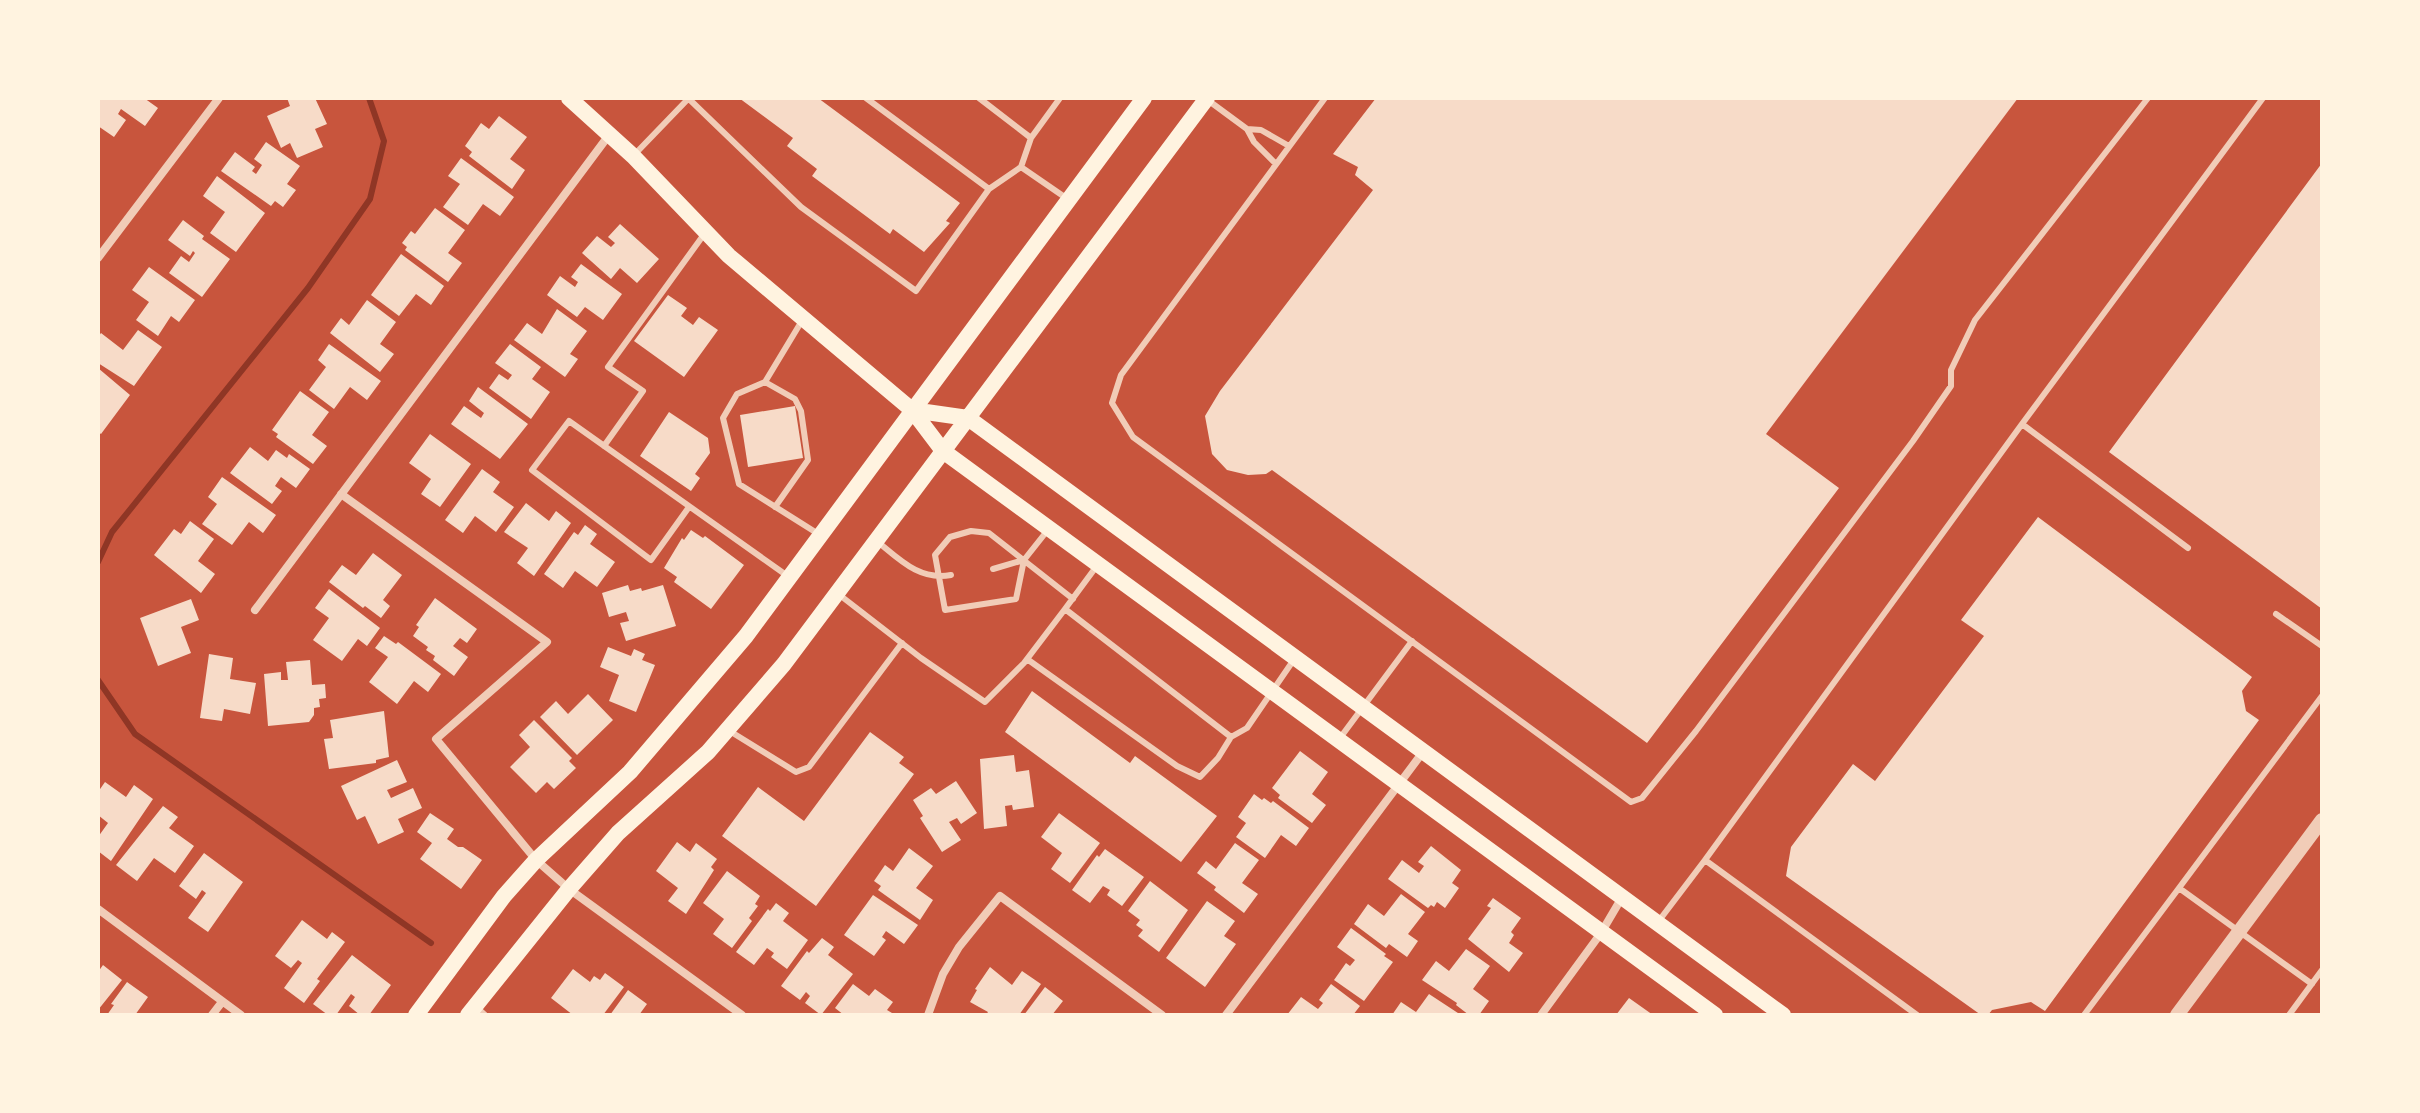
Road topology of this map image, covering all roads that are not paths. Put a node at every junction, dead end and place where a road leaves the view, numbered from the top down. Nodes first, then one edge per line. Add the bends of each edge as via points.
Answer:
1 (219, 98) edge
2 (569, 98) edge
3 (688, 98) edge
4 (866, 98) edge
5 (979, 98) edge
6 (1060, 98) edge
7 (1144, 98) edge
8 (1206, 98) edge
9 (1325, 98) edge
10 (2148, 98) edge
11 (2263, 98) edge
12 (1247, 129) junction
13 (610, 134) junction
14 (1031, 138) junction
15 (1289, 146) junction
16 (633, 156) junction
17 (1276, 164) junction
18 (1021, 167) junction
19 (989, 189) junction
20 (1069, 200) junction
21 (705, 233) junction
22 (98, 258) edge
23 (803, 319) junction
24 (765, 382) junction
25 (912, 410) junction
26 (968, 418) junction
27 (2022, 424) junction
28 (604, 446) junction
29 (943, 451) junction
30 (341, 494) junction
31 (689, 507) junction
32 (775, 507) junction
33 (1049, 528) junction
34 (820, 535) junction
35 (878, 542) junction
36 (2188, 548) dead end
37 (1024, 560) junction
38 (1099, 564) junction
39 (993, 569) dead end
40 (951, 575) dead end
41 (789, 577) junction
42 (940, 577) junction
43 (837, 593) junction
44 (1073, 599) junction
45 (1065, 609) junction
46 (255, 610) dead end
47 (2276, 614) dead end
48 (1412, 641) junction
49 (902, 643) junction
50 (2322, 646) edge
51 (1295, 657) junction
52 (1027, 659) junction
53 (1272, 691) junction
54 (2322, 696) edge
55 (1363, 707) junction
56 (728, 729) junction
57 (1231, 737) junction
58 (1339, 740) junction
59 (1423, 751) junction
60 (1399, 783) junction
61 (2322, 820) edge
62 (536, 860) junction
63 (1705, 860) junction
64 (2179, 888) junction
65 (569, 889) junction
66 (1621, 899) junction
67 (98, 909) edge
68 (1656, 924) junction
69 (2238, 932) junction
70 (1601, 933) junction
71 (2322, 970) edge
72 (2312, 984) junction
73 (222, 1002) junction
74 (476, 1012) edge
75 (212, 1015) edge
76 (241, 1015) edge
77 (416, 1015) edge
78 (742, 1015) edge
79 (928, 1015) edge
80 (1162, 1015) edge
81 (1226, 1015) edge
82 (1541, 1015) edge
83 (1715, 1015) edge
84 (1783, 1015) edge
85 (1917, 1015) edge
86 (2084, 1015) edge
87 (2177, 1015) edge
88 (2289, 1015) edge

1 - 22 street
2 - 13 main road
3 - 16 lane
3 - 19 lane via 801,207 916,291
4 - 19 lane
5 - 14 lane
6 - 14 lane
7 - 20 main road
8 - 12 lane
8 - 26 main road
9 - 15 lane
10 - 48 lane via 1975,320 1951,370 1951,386 1642,798 1631,802
11 - 27 lane
12 - 15 lane via 1261,130
12 - 17 lane
13 - 16 main road
13 - 30 street
14 - 18 lane
15 - 17 lane
16 - 21 main road
17 - 48 lane via 1121,375 1112,403 1133,437
18 - 19 lane
18 - 20 lane
20 - 25 main road
21 - 23 main road
21 - 28 lane via 608,367 643,391
23 - 24 lane
23 - 25 main road
24 - 32 lane via 795,399 808,460
24 - 32 lane via 737,394 723,418 739,484
25 - 26 main road
25 - 29 main road
25 - 34 main road
26 - 29 main road
26 - 51 main road
27 - 36 lane
27 - 63 lane
28 - 31 lane
28 - 31 lane via 569,421 532,470 651,560
29 - 33 main road
29 - 35 main road
30 - 46 street
30 - 62 street via 547,642 436,739
31 - 41 lane
32 - 34 lane
33 - 37 lane
33 - 38 main road
34 - 41 main road
35 - 42 lane via 917,573
35 - 43 main road
37 - 39 lane
37 - 42 lane via 989,533 971,531 941,545 935,555
37 - 42 lane via 1016,599 945,610
37 - 44 lane
38 - 44 lane
38 - 53 main road
40 - 42 lane
41 - 62 main road via 630,772
43 - 49 lane
43 - 56 main road
44 - 45 lane
45 - 52 lane
45 - 57 lane
47 - 50 lane
48 - 55 lane
49 - 52 lane via 985,702
49 - 56 lane via 809,767 796,772
51 - 53 lane
51 - 55 main road
52 - 57 lane via 1200,777
53 - 57 lane via 1247,728
53 - 58 main road
54 - 64 lane
55 - 58 lane
55 - 59 main road
56 - 65 main road via 618,833
58 - 60 main road
59 - 60 street
59 - 66 main road
60 - 70 main road
60 - 81 street
61 - 69 street
62 - 65 street
62 - 77 main road
63 - 68 lane
63 - 85 lane
64 - 69 lane
64 - 86 lane
65 - 74 main road
65 - 78 street
66 - 68 main road
66 - 70 street
67 - 73 street
68 - 84 main road
69 - 72 lane
69 - 87 street
70 - 82 street
70 - 83 main road
71 - 72 lane
72 - 88 lane
73 - 75 street
73 - 76 street
79 - 80 street via 959,947 1000,896

